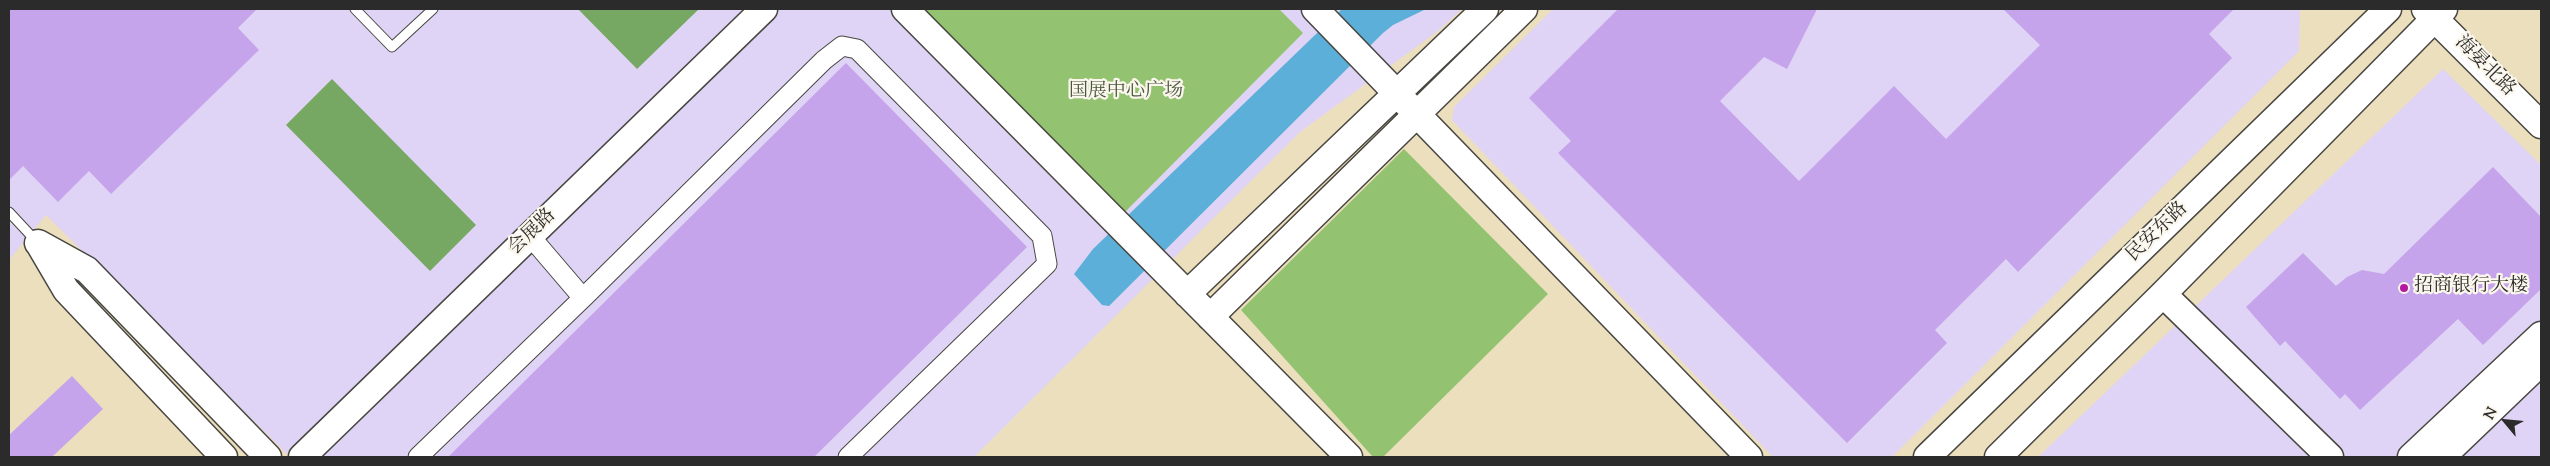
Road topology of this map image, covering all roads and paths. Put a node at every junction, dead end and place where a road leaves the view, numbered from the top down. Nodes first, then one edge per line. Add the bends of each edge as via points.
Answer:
1 (355, 9) edge
2 (433, 9) edge
3 (764, 9) edge
4 (906, 9) edge
5 (1315, 9) edge
6 (1485, 9) edge
7 (1524, 9) edge
8 (2388, 9) edge
9 (2435, 12) edge
10 (1398, 94) junction
11 (1417, 114) junction
12 (2541, 125) edge
13 (9, 212) edge
14 (530, 236) junction
15 (38, 243) junction
16 (1187, 294) junction
17 (2163, 294) junction
18 (583, 298) junction
19 (1210, 318) junction
20 (2541, 335) edge
21 (2541, 362) edge
22 (224, 457) edge
23 (268, 457) edge
24 (302, 457) edge
25 (418, 457) edge
26 (848, 457) edge
27 (1349, 457) edge
28 (1749, 457) edge
29 (1927, 457) edge
30 (1998, 457) edge
31 (2330, 457) edge
32 (2411, 457) edge
33 (2442, 457) edge

1 - 2 lane via 392,47
3 - 14 street, 会展路
4 - 16 street
5 - 10 street
6 - 10 street
7 - 11 street
8 - 29 street, 民安东路
9 - 12 street, 海晏北路
9 - 17 street
10 - 11 street
10 - 16 street
11 - 19 street
11 - 28 street
13 - 15 lane
14 - 18 street
14 - 24 street, 会展路
15 - 22 street via 66,290
15 - 23 street via 86,270
16 - 19 street
17 - 30 street
17 - 31 street
18 - 25 street
18 - 26 street via 824,60 842,46 857,49 1042,236 1047,264
19 - 27 street
20 - 32 street
21 - 33 street

